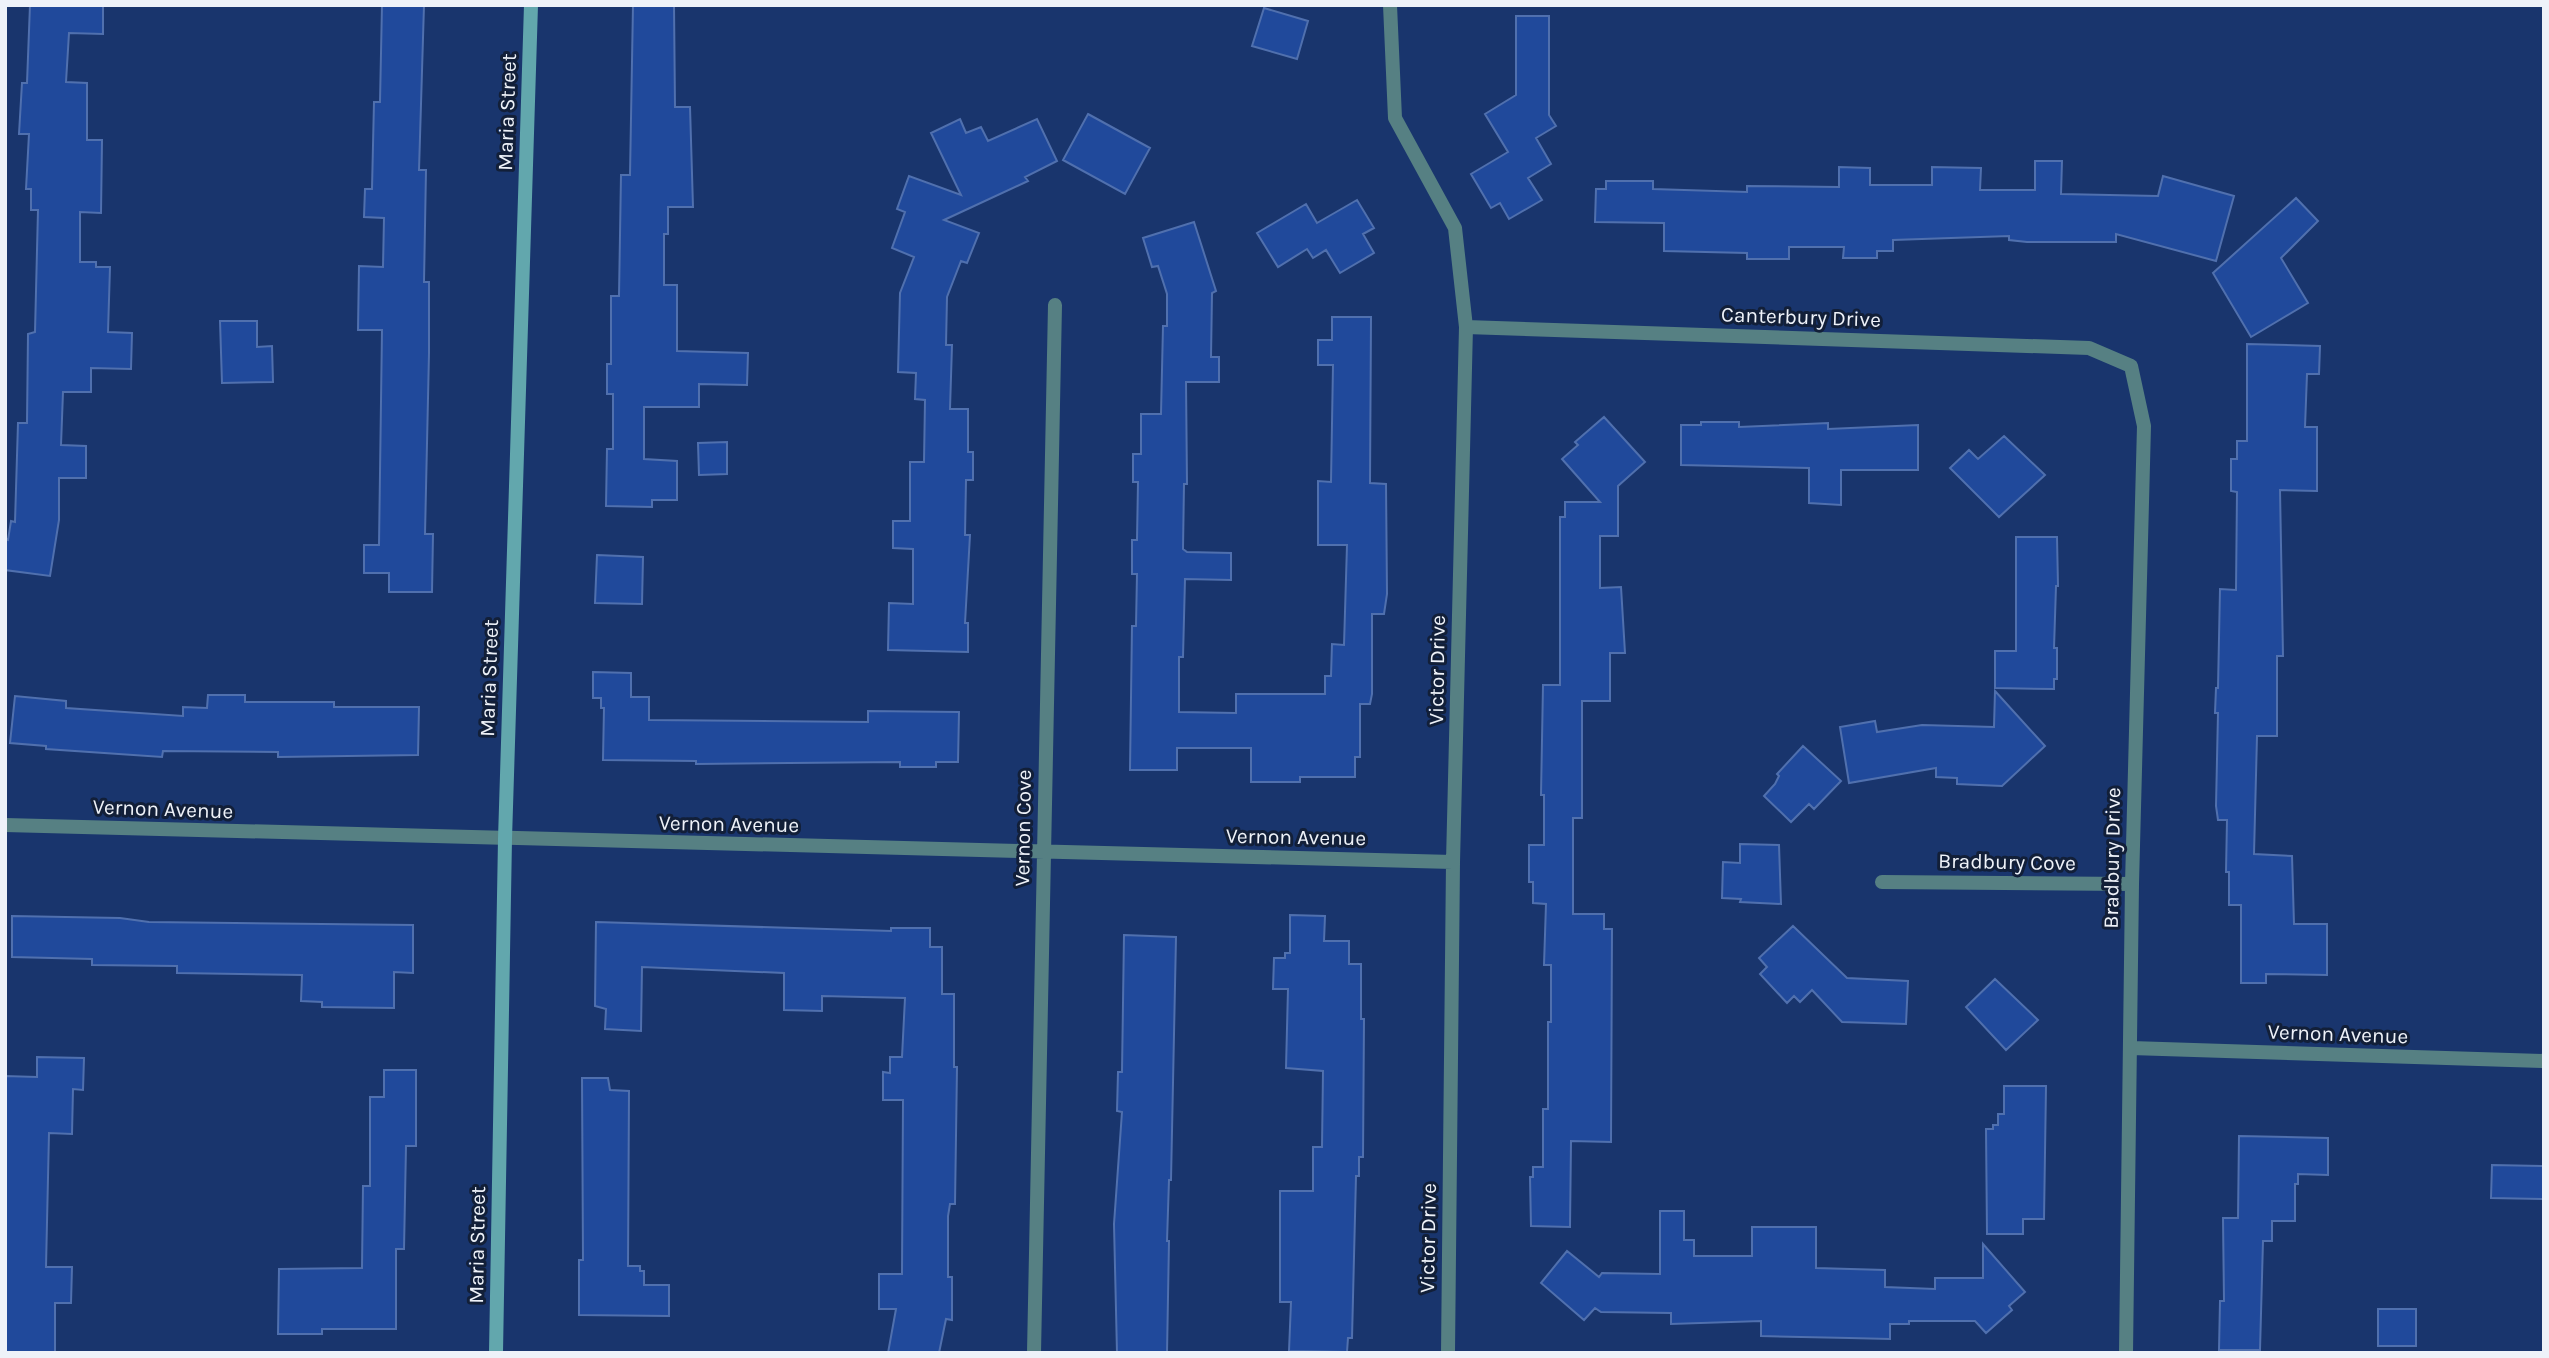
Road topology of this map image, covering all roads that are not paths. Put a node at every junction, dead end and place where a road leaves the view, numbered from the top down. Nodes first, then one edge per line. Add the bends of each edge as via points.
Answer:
1 (531, 5) edge
2 (1390, 5) edge
3 (1055, 305) dead end
4 (1466, 327) junction
5 (2131, 366) joint
6 (5, 825) edge
7 (505, 839) junction
8 (1043, 852) junction
9 (1453, 862) junction
10 (1882, 882) dead end
11 (2132, 884) junction
12 (2131, 1048) junction
13 (2544, 1061) edge
14 (496, 1353) edge
15 (1034, 1353) edge
16 (1448, 1353) edge
17 (2126, 1353) edge

1 - 7 street, Maria Street
2 - 4 street, Victor Drive via 1395,118 1455,228
3 - 8 street, Vernon Cove
4 - 5 street, Canterbury Drive via 2089,348
4 - 9 street, Victor Drive
5 - 11 street, Bradbury Drive via 2144,426
6 - 7 street, Vernon Avenue
7 - 8 street, Vernon Avenue
7 - 14 street, Maria Street
8 - 9 street, Vernon Avenue
8 - 15 street, Vernon Cove
9 - 16 street, Victor Drive
10 - 11 street, Bradbury Cove
11 - 12 street, Bradbury Drive
12 - 13 street, Vernon Avenue
12 - 17 street, Bradbury Drive

